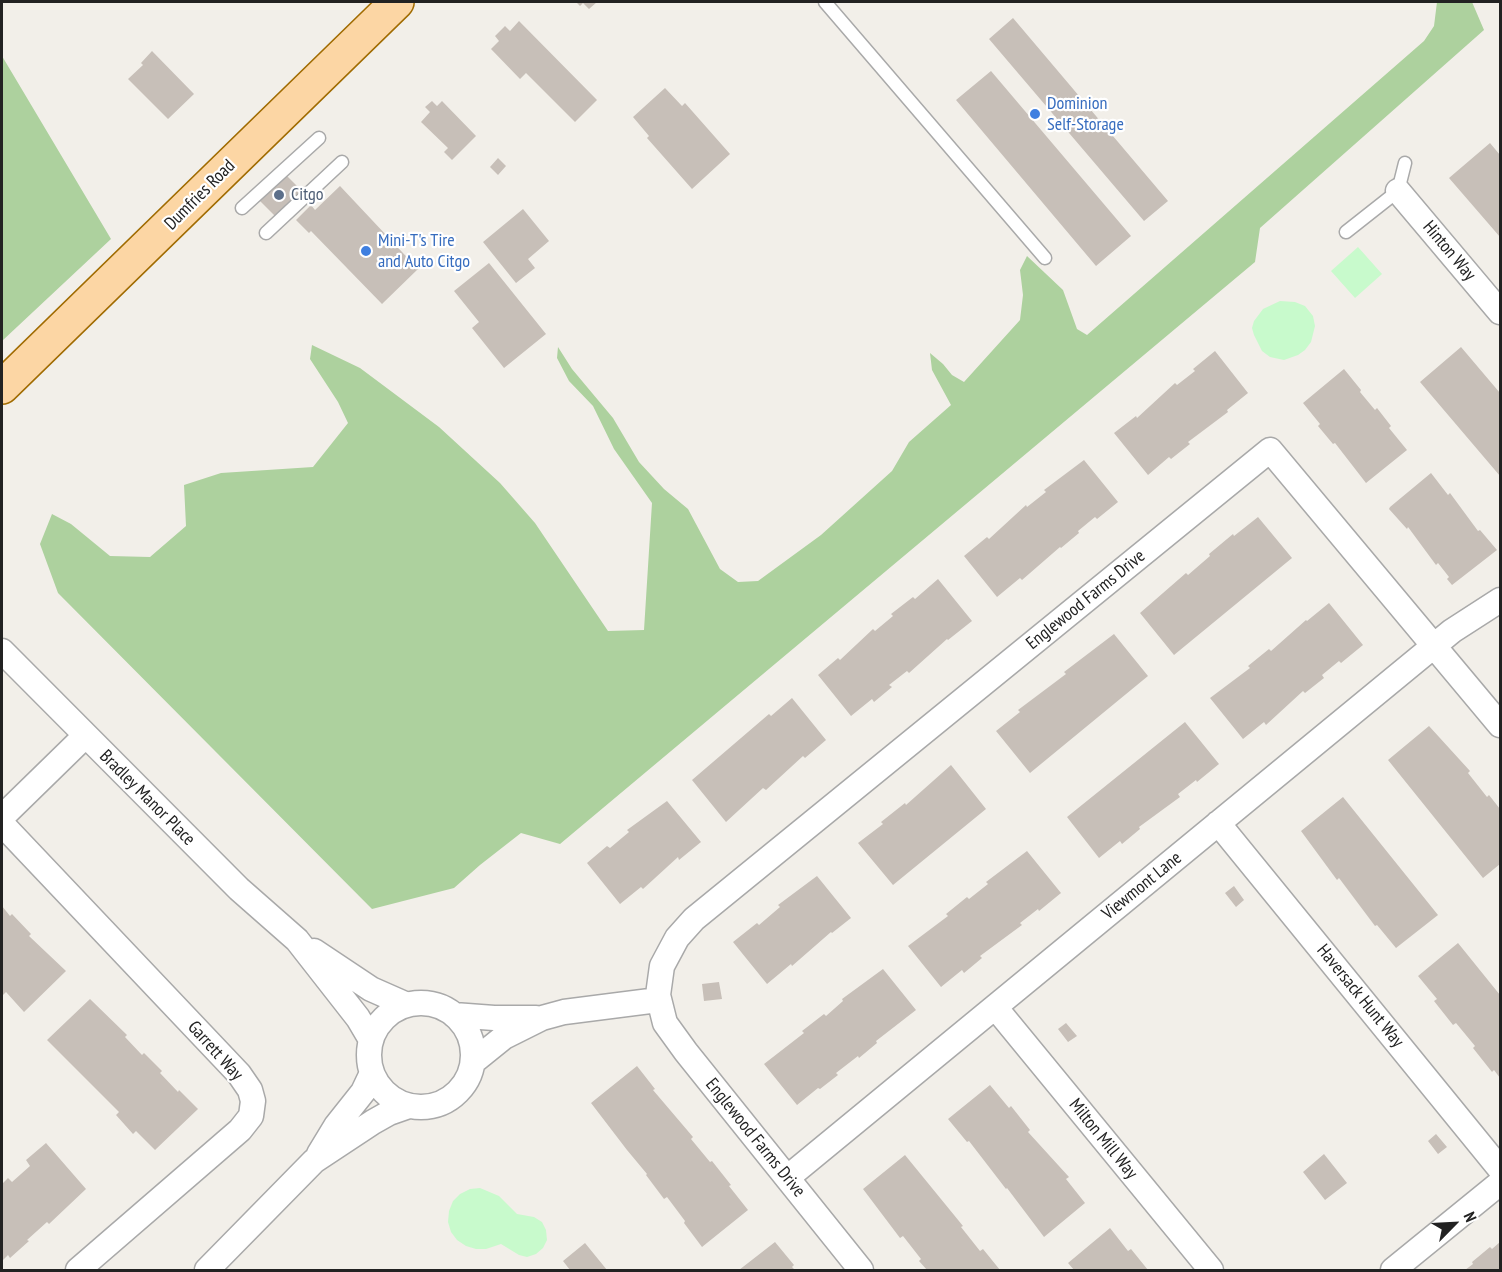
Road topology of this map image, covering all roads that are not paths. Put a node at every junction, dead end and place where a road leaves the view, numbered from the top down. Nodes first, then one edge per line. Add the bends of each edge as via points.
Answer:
1 (397, 2) edge
2 (825, 2) edge
3 (319, 138) dead end
4 (342, 162) dead end
5 (1405, 163) dead end
6 (1398, 191) junction
7 (242, 208) dead end
8 (1346, 232) dead end
9 (266, 233) dead end
10 (1045, 258) dead end
11 (1500, 312) edge
12 (2, 387) edge
13 (1500, 600) edge
14 (1434, 646) junction
15 (2, 651) edge
16 (1500, 725) edge
17 (85, 736) junction
18 (2, 817) edge
19 (1218, 823) junction
20 (2, 824) edge
21 (297, 940) junction
22 (658, 1000) junction
23 (405, 1004) junction
24 (995, 1007) junction
25 (454, 1015) junction
26 (542, 1018) junction
27 (371, 1040) junction
28 (473, 1062) junction
29 (372, 1074) junction
30 (409, 1106) junction
31 (314, 1161) junction
32 (1500, 1169) edge
33 (787, 1178) junction
34 (1500, 1184) edge
35 (78, 1270) edge
36 (207, 1270) edge
37 (861, 1270) edge
38 (1211, 1270) edge
39 (1393, 1270) edge

1 - 12 main road, Dumfries Road
2 - 10 lane
3 - 7 lane
4 - 9 lane
5 - 6 lane
6 - 8 lane
6 - 11 street, Hinton Way
13 - 14 street, Viewmont Lane
14 - 16 street, Englewood Farms Drive
14 - 19 street, Viewmont Lane
14 - 22 street, Englewood Farms Drive via 1270,450 694,919 670,948 662,966
15 - 17 street, Bradley Manor Place
17 - 18 street
17 - 21 street, Bradley Manor Place via 239,889
19 - 24 street, Viewmont Lane
19 - 32 street, Haversack Hunt Way
20 - 35 street, Garrett Way via 239,1074 253,1101 251,1116 240,1130
21 - 23 street, Bradley Manor Place via 371,989
21 - 27 street, Bradley Manor Place
22 - 26 street
22 - 33 street, Englewood Farms Drive via 674,1037
23 - 25 street via 423,1002
23 - 27 street via 378,1024
24 - 33 street, Viewmont Lane
24 - 38 street, Milton Mill Way
25 - 26 street
25 - 28 street via 470,1036
26 - 28 street via 504,1037
27 - 29 street
28 - 30 street via 468,1078 451,1097 427,1107
29 - 30 street via 394,1100
29 - 31 street
30 - 31 street via 381,1117
31 - 36 street
33 - 37 street, Englewood Farms Drive
34 - 39 street

